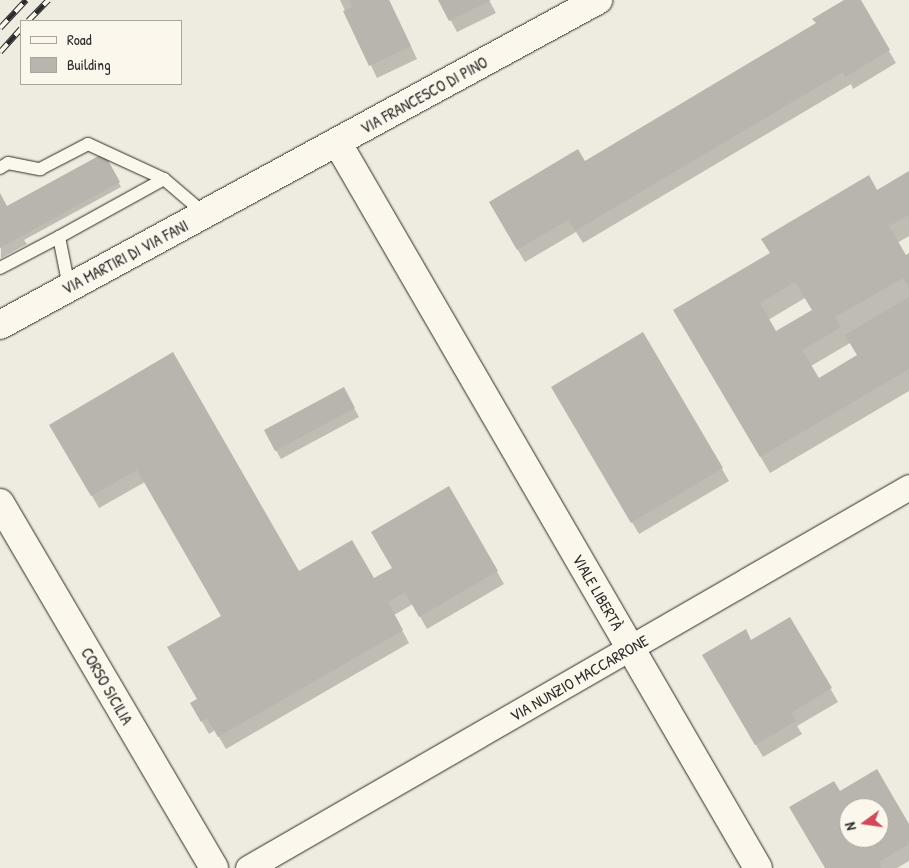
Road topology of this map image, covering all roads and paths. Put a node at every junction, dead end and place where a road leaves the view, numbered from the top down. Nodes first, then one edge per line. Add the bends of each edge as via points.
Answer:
1 (598, 0) edge
2 (336, 142) junction
3 (0, 168) edge
4 (164, 180) junction
5 (250, 189) joint
6 (205, 214) junction
7 (59, 237) junction
8 (0, 268) edge
9 (69, 287) junction
10 (0, 324) edge
11 (909, 487) edge
12 (0, 503) edge
13 (630, 648) junction
14 (214, 868) edge
15 (248, 868) edge
16 (758, 868) edge

1 - 2 street, VIA FRANCESCO DI PINO
2 - 5 street, VIA FRANCESCO DI PINO
2 - 13 street, VIALE LIBERTÀ
3 - 4 lane via 8,163 40,169 88,144
4 - 6 lane
4 - 7 lane
5 - 6 street, VIA MARTIRI DI VIA FANI
6 - 9 street, VIA MARTIRI DI VIA FANI
7 - 8 lane
7 - 9 lane
9 - 10 street, VIA MARTIRI DI VIA FANI
11 - 13 street, VIA NUNZIO MACCARRONE
12 - 14 street, CORSO SICILIA
13 - 15 street, VIA NUNZIO MACCARRONE
13 - 16 street, VIALE LIBERTÀ

